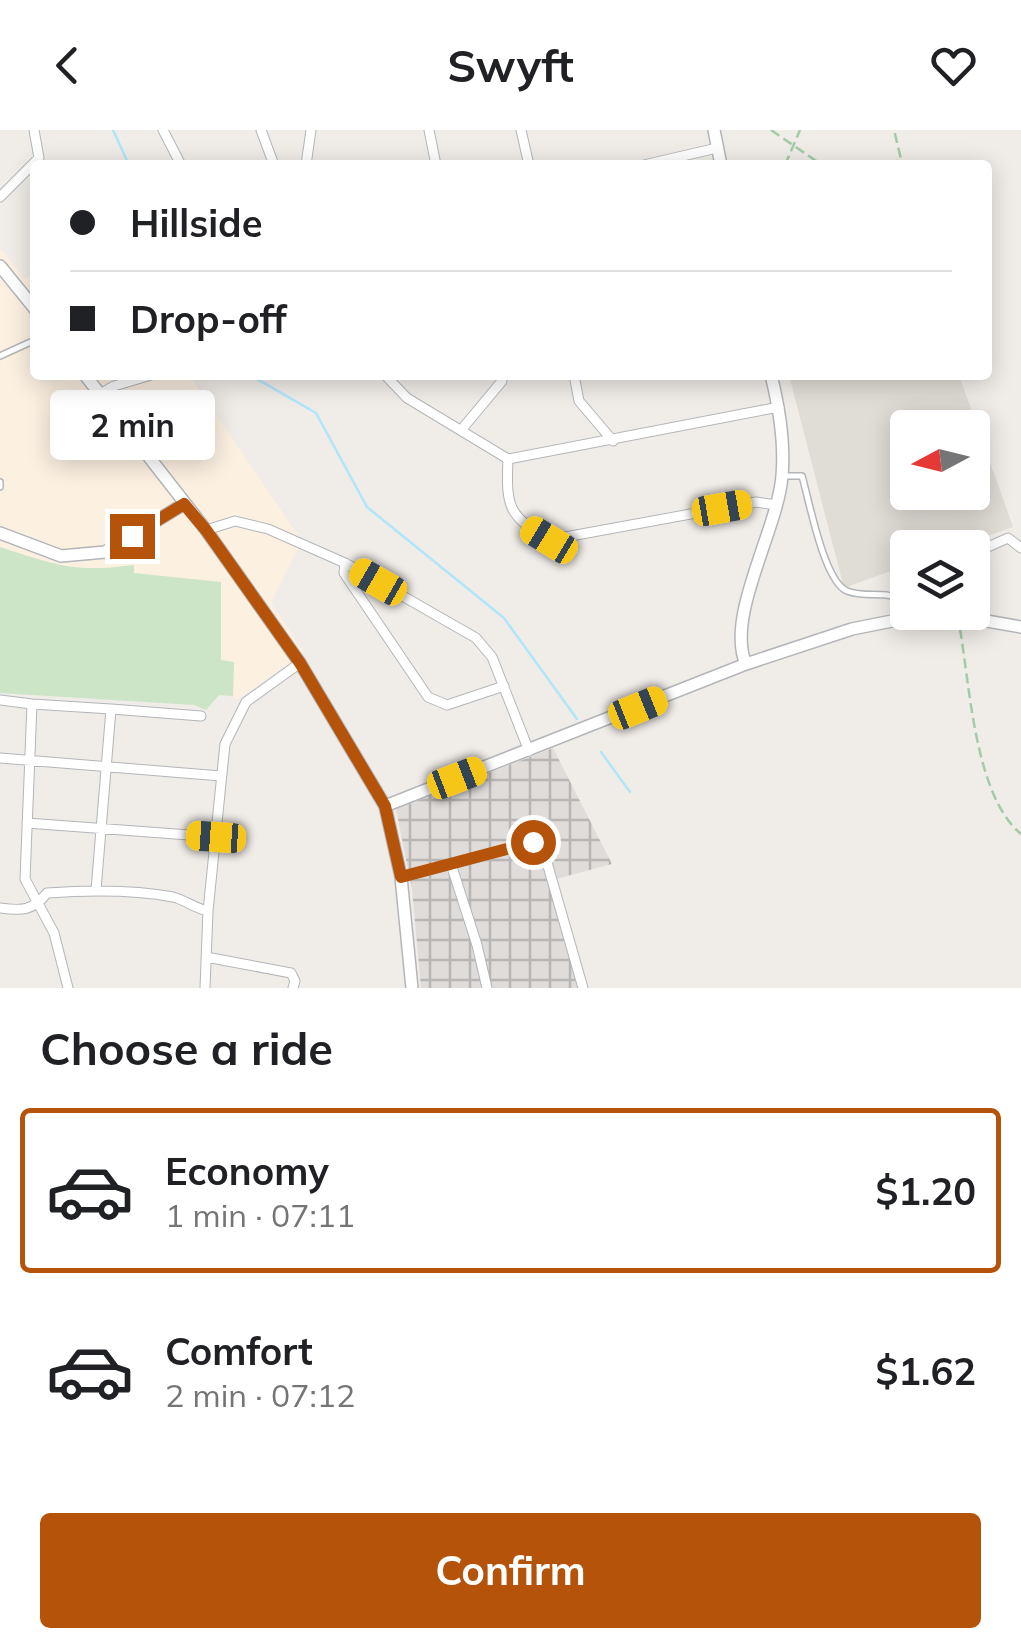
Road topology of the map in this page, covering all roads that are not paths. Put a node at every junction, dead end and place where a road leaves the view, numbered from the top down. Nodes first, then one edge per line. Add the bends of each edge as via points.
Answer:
1 (34, 130) edge
2 (163, 130) edge
3 (260, 130) edge
4 (311, 130) edge
5 (429, 130) edge
6 (522, 130) edge
7 (714, 130) edge
8 (718, 148) junction
9 (37, 160) edge
10 (178, 160) edge
11 (272, 160) edge
12 (307, 160) edge
13 (435, 160) edge
14 (528, 160) edge
15 (666, 160) edge
16 (720, 160) edge
17 (30, 167) edge
18 (0, 197) edge
19 (0, 266) edge
20 (30, 304) edge
21 (30, 342) edge
22 (0, 356) edge
23 (90, 380) edge
24 (134, 380) edge
25 (390, 380) edge
26 (502, 380) edge
27 (575, 380) edge
28 (772, 380) edge
29 (100, 394) junction
30 (779, 407) junction
31 (462, 429) junction
32 (613, 441) junction
33 (508, 460) junction
34 (782, 476) junction
35 (184, 504) junction
36 (776, 505) junction
37 (206, 530) junction
38 (0, 533) edge
39 (990, 546) edge
40 (1021, 548) edge
41 (345, 563) junction
42 (890, 594) edge
43 (890, 620) edge
44 (990, 622) edge
45 (1021, 628) edge
46 (300, 663) junction
47 (746, 664) junction
48 (504, 686) junction
49 (0, 700) edge
50 (32, 704) junction
51 (111, 709) junction
52 (200, 716) dead end
53 (529, 751) junction
54 (0, 758) edge
55 (30, 760) junction
56 (105, 769) junction
57 (221, 776) junction
58 (385, 806) junction
59 (27, 823) junction
60 (100, 829) junction
61 (216, 837) junction
62 (451, 864) junction
63 (401, 877) junction
64 (96, 890) junction
65 (37, 906) junction
66 (0, 908) edge
67 (208, 911) junction
68 (206, 957) junction
69 (68, 988) edge
70 (205, 988) edge
71 (293, 988) edge
72 (412, 988) edge
73 (487, 988) edge
74 (582, 988) edge

1 - 9 street
2 - 10 street
3 - 11 street
4 - 12 street
5 - 13 street
6 - 14 street
7 - 8 street
8 - 15 street
8 - 16 street
17 - 18 street
19 - 20 street
21 - 22 lane
23 - 29 street
24 - 29 street
25 - 31 street
26 - 31 street
27 - 32 street via 579,401
28 - 30 street
29 - 35 street
30 - 32 street
30 - 34 street
31 - 33 street
32 - 33 street
33 - 36 street via 507,494 518,522 549,540 756,502
34 - 36 street
34 - 42 lane via 802,476 832,578 847,591
35 - 37 street
35 - 38 street via 106,552 61,556
36 - 47 street via 742,618
37 - 41 street via 235,520
37 - 46 street
39 - 40 street via 1008,538
41 - 48 street via 476,638
41 - 48 street via 344,573 428,697 447,705
43 - 47 street
44 - 45 street
46 - 57 street via 246,702 226,744
46 - 58 street
47 - 53 street
48 - 53 street
49 - 50 street
50 - 51 street
50 - 55 street
51 - 52 street
51 - 56 street
53 - 58 street
54 - 55 street
55 - 56 street
55 - 59 street
56 - 57 street
56 - 60 street
57 - 61 street
58 - 63 street
59 - 60 street
59 - 65 street via 25,879
60 - 61 street
60 - 64 street
61 - 67 street
62 - 63 street
62 - 73 street
62 - 74 street via 533,842 544,852
63 - 72 street
64 - 65 street via 46,894
64 - 67 street via 178,898
65 - 66 street
65 - 69 street via 54,933
67 - 68 street
68 - 70 street
68 - 71 street via 291,973

